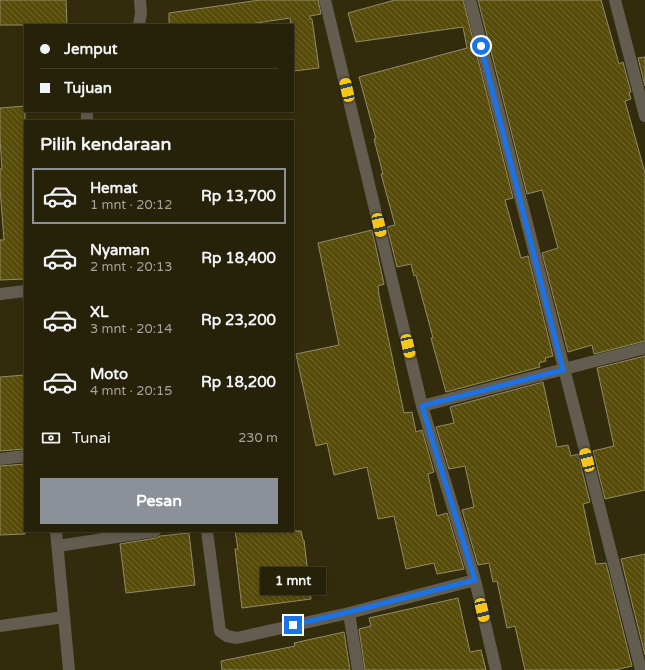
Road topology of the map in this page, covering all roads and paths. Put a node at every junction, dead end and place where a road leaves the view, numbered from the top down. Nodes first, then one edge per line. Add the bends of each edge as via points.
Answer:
1 (140, 0) edge
2 (326, 0) edge
3 (470, 0) edge
4 (615, 0) edge
5 (139, 24) edge
6 (645, 116) edge
7 (24, 291) edge
8 (0, 294) edge
9 (645, 348) edge
10 (563, 370) junction
11 (422, 406) junction
12 (24, 456) edge
13 (0, 459) edge
14 (56, 532) edge
15 (149, 532) edge
16 (207, 532) edge
17 (58, 546) junction
18 (475, 580) junction
19 (349, 612) junction
20 (64, 618) junction
21 (0, 626) edge
22 (69, 670) edge
23 (358, 670) edge
24 (496, 670) edge
25 (641, 670) edge

1 - 5 street
2 - 11 street
3 - 10 street
4 - 6 street
7 - 8 street
9 - 10 street
10 - 11 street
10 - 25 street
11 - 18 street
12 - 13 street
14 - 17 street
15 - 17 street
16 - 19 street via 220,631 227,636 237,638
17 - 20 street
18 - 19 street
18 - 24 street
19 - 23 street
20 - 21 street
20 - 22 street

